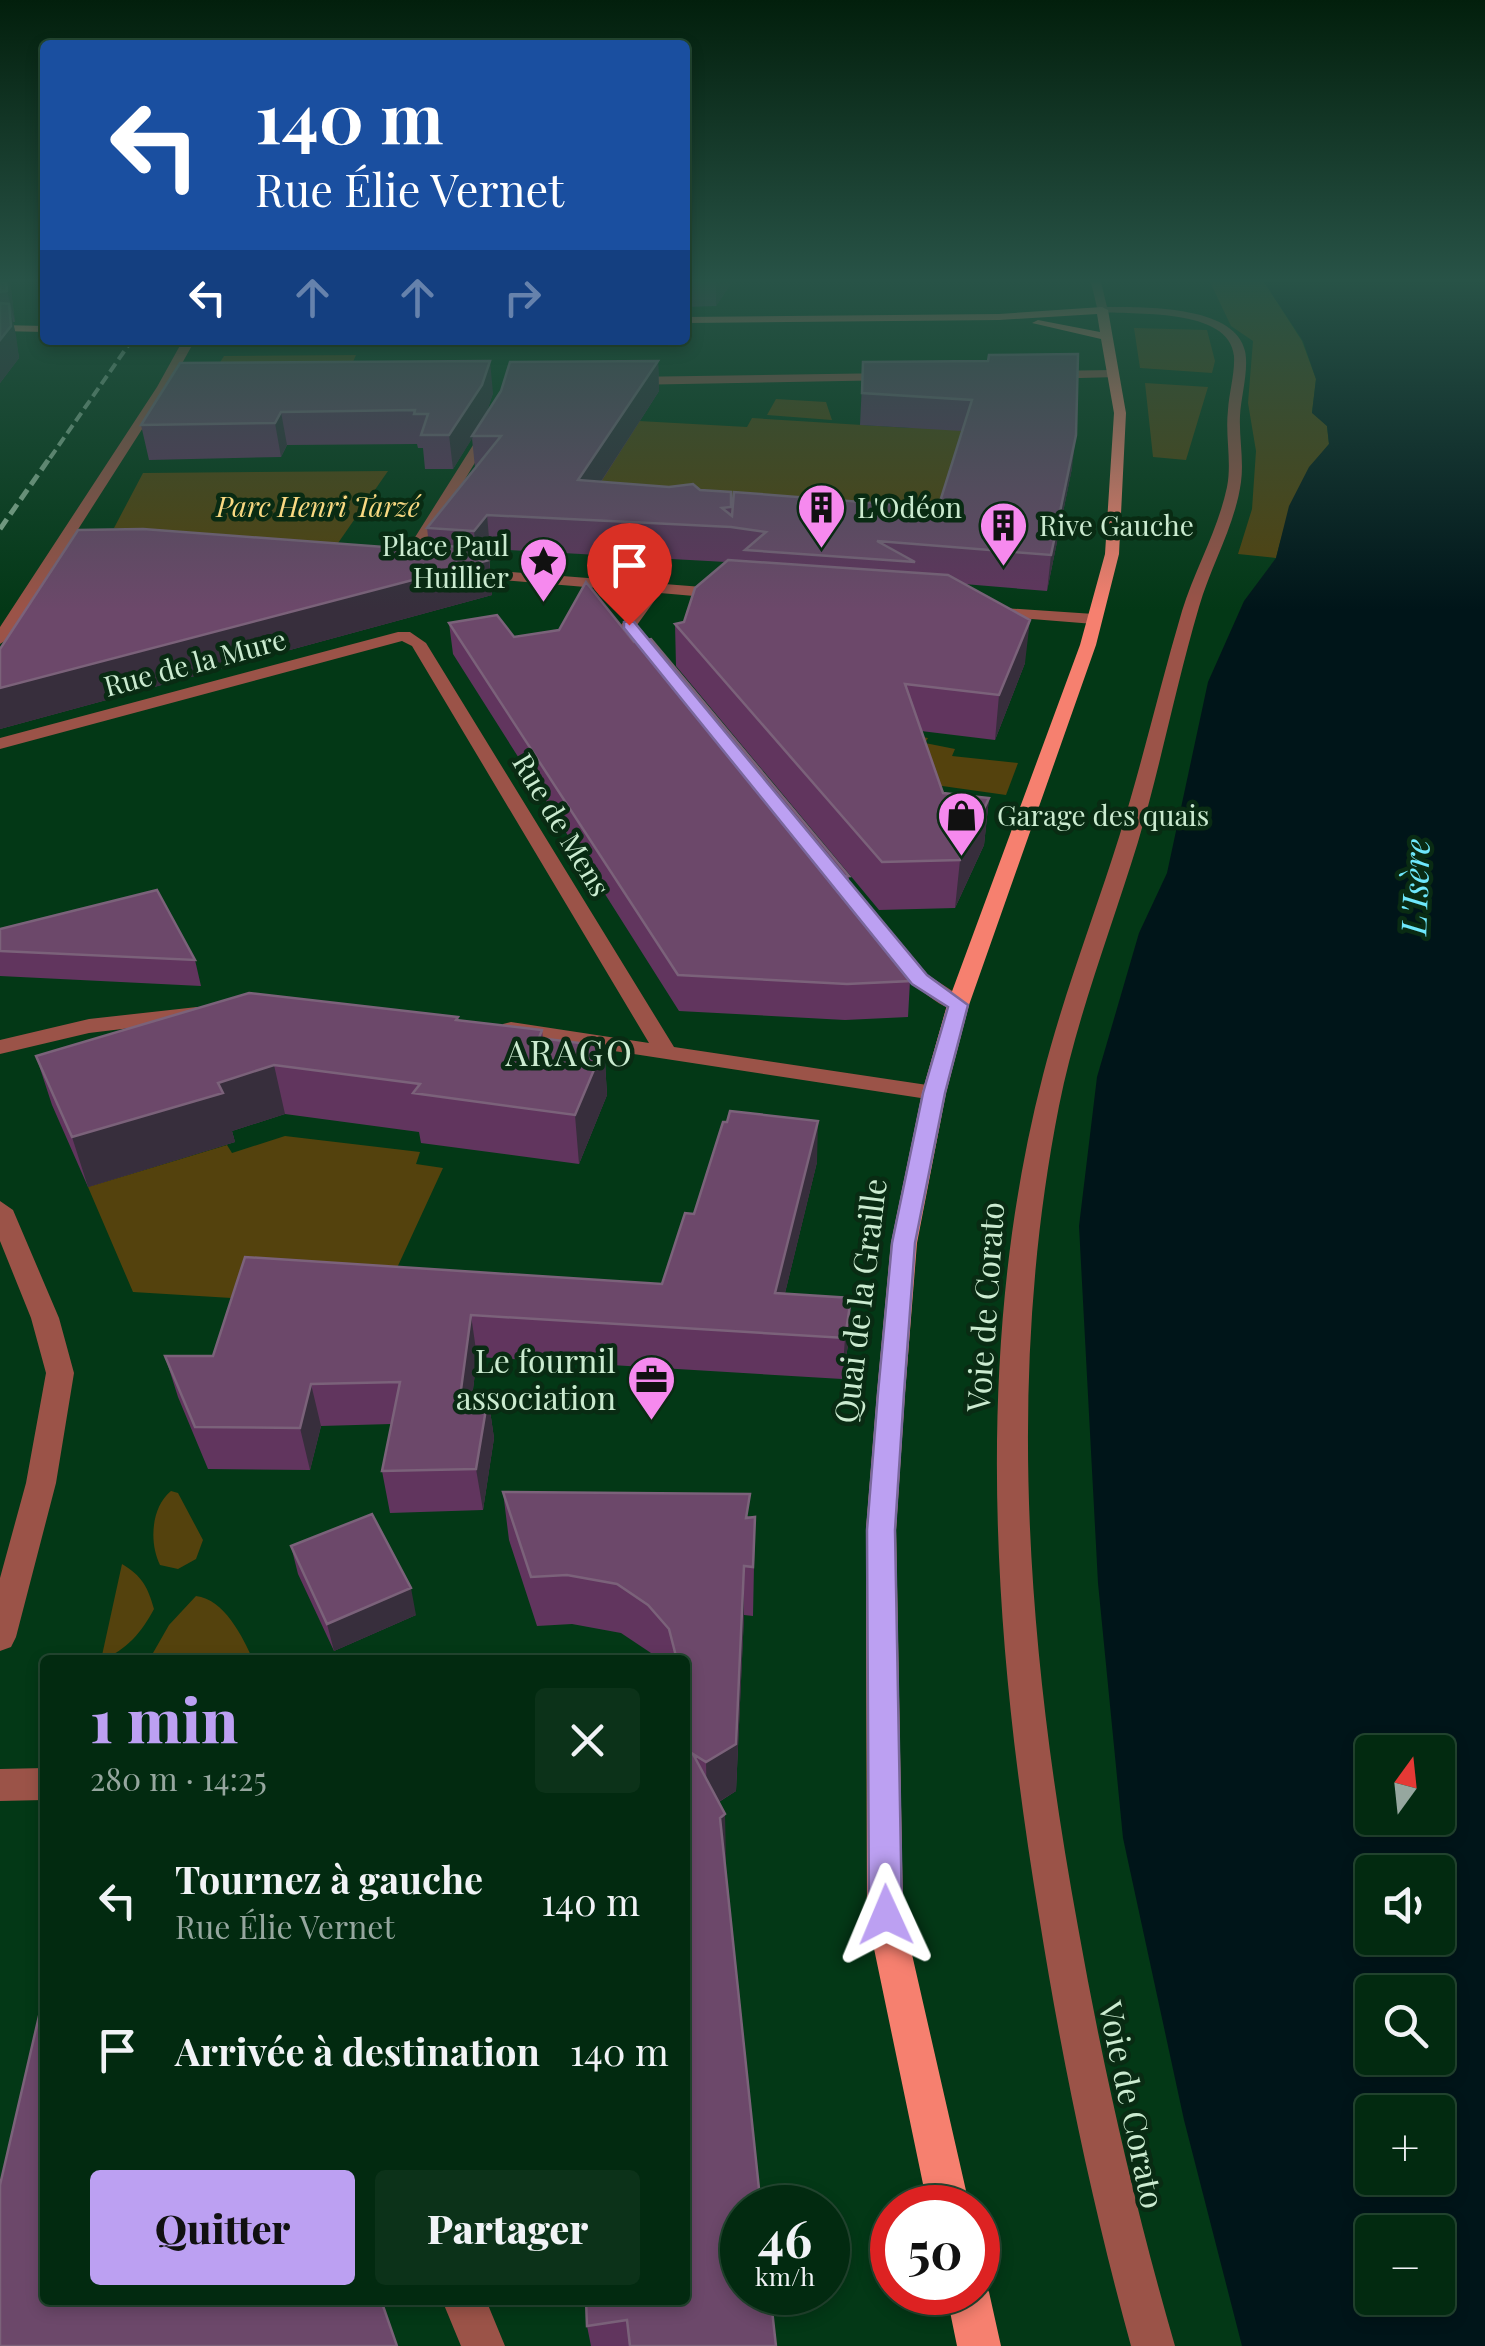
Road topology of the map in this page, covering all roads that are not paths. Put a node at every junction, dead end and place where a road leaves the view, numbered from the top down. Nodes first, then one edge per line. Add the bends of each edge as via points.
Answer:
1 (167, 391) edge
2 (1117, 391) edge
3 (1236, 391) edge
4 (499, 405) edge
5 (60, 544) junction
6 (78, 544) edge
7 (384, 568) edge
8 (420, 570) junction
9 (654, 589) junction
10 (750, 595) edge
11 (966, 610) edge
12 (1094, 620) junction
13 (404, 634) joint
14 (0, 640) edge
15 (680, 687) edge
16 (0, 744) edge
17 (818, 856) edge
18 (958, 1005) junction
19 (228, 1011) edge
20 (480, 1025) edge
21 (0, 1047) edge
22 (665, 1050) junction
23 (934, 1093) junction
24 (0, 1210) edge
25 (0, 1637) edge
26 (0, 1784) edge
27 (40, 1784) edge
28 (944, 2185) edge
29 (466, 2305) edge
30 (973, 2315) edge
31 (482, 2346) edge
32 (979, 2346) edge
33 (1152, 2346) edge

1 - 5 street
2 - 12 main road, Quai de la Graille via 1112,554
3 - 33 street, Voie de Corato via 1233,492 1191,608 1141,800 1048,1102 1024,1228 1012,1367 1018,1615 1050,1879 1090,2088
4 - 8 street
5 - 6 street
5 - 14 street
7 - 8 street
8 - 9 street
9 - 10 street
9 - 15 street via 629,625
11 - 12 street
12 - 18 main road, Quai de la Graille
13 - 16 street, Rue de la Mure
13 - 22 street, Rue de Mens via 418,643
17 - 18 street via 920,980
18 - 23 main road, Quai de la Graille
19 - 21 street via 89,1026
20 - 22 street
22 - 23 street
23 - 28 main road, Quai de la Graille via 904,1243 881,1530 886,1915
24 - 25 street via 60,1373 41,1483
26 - 27 street
29 - 31 street
30 - 32 main road

